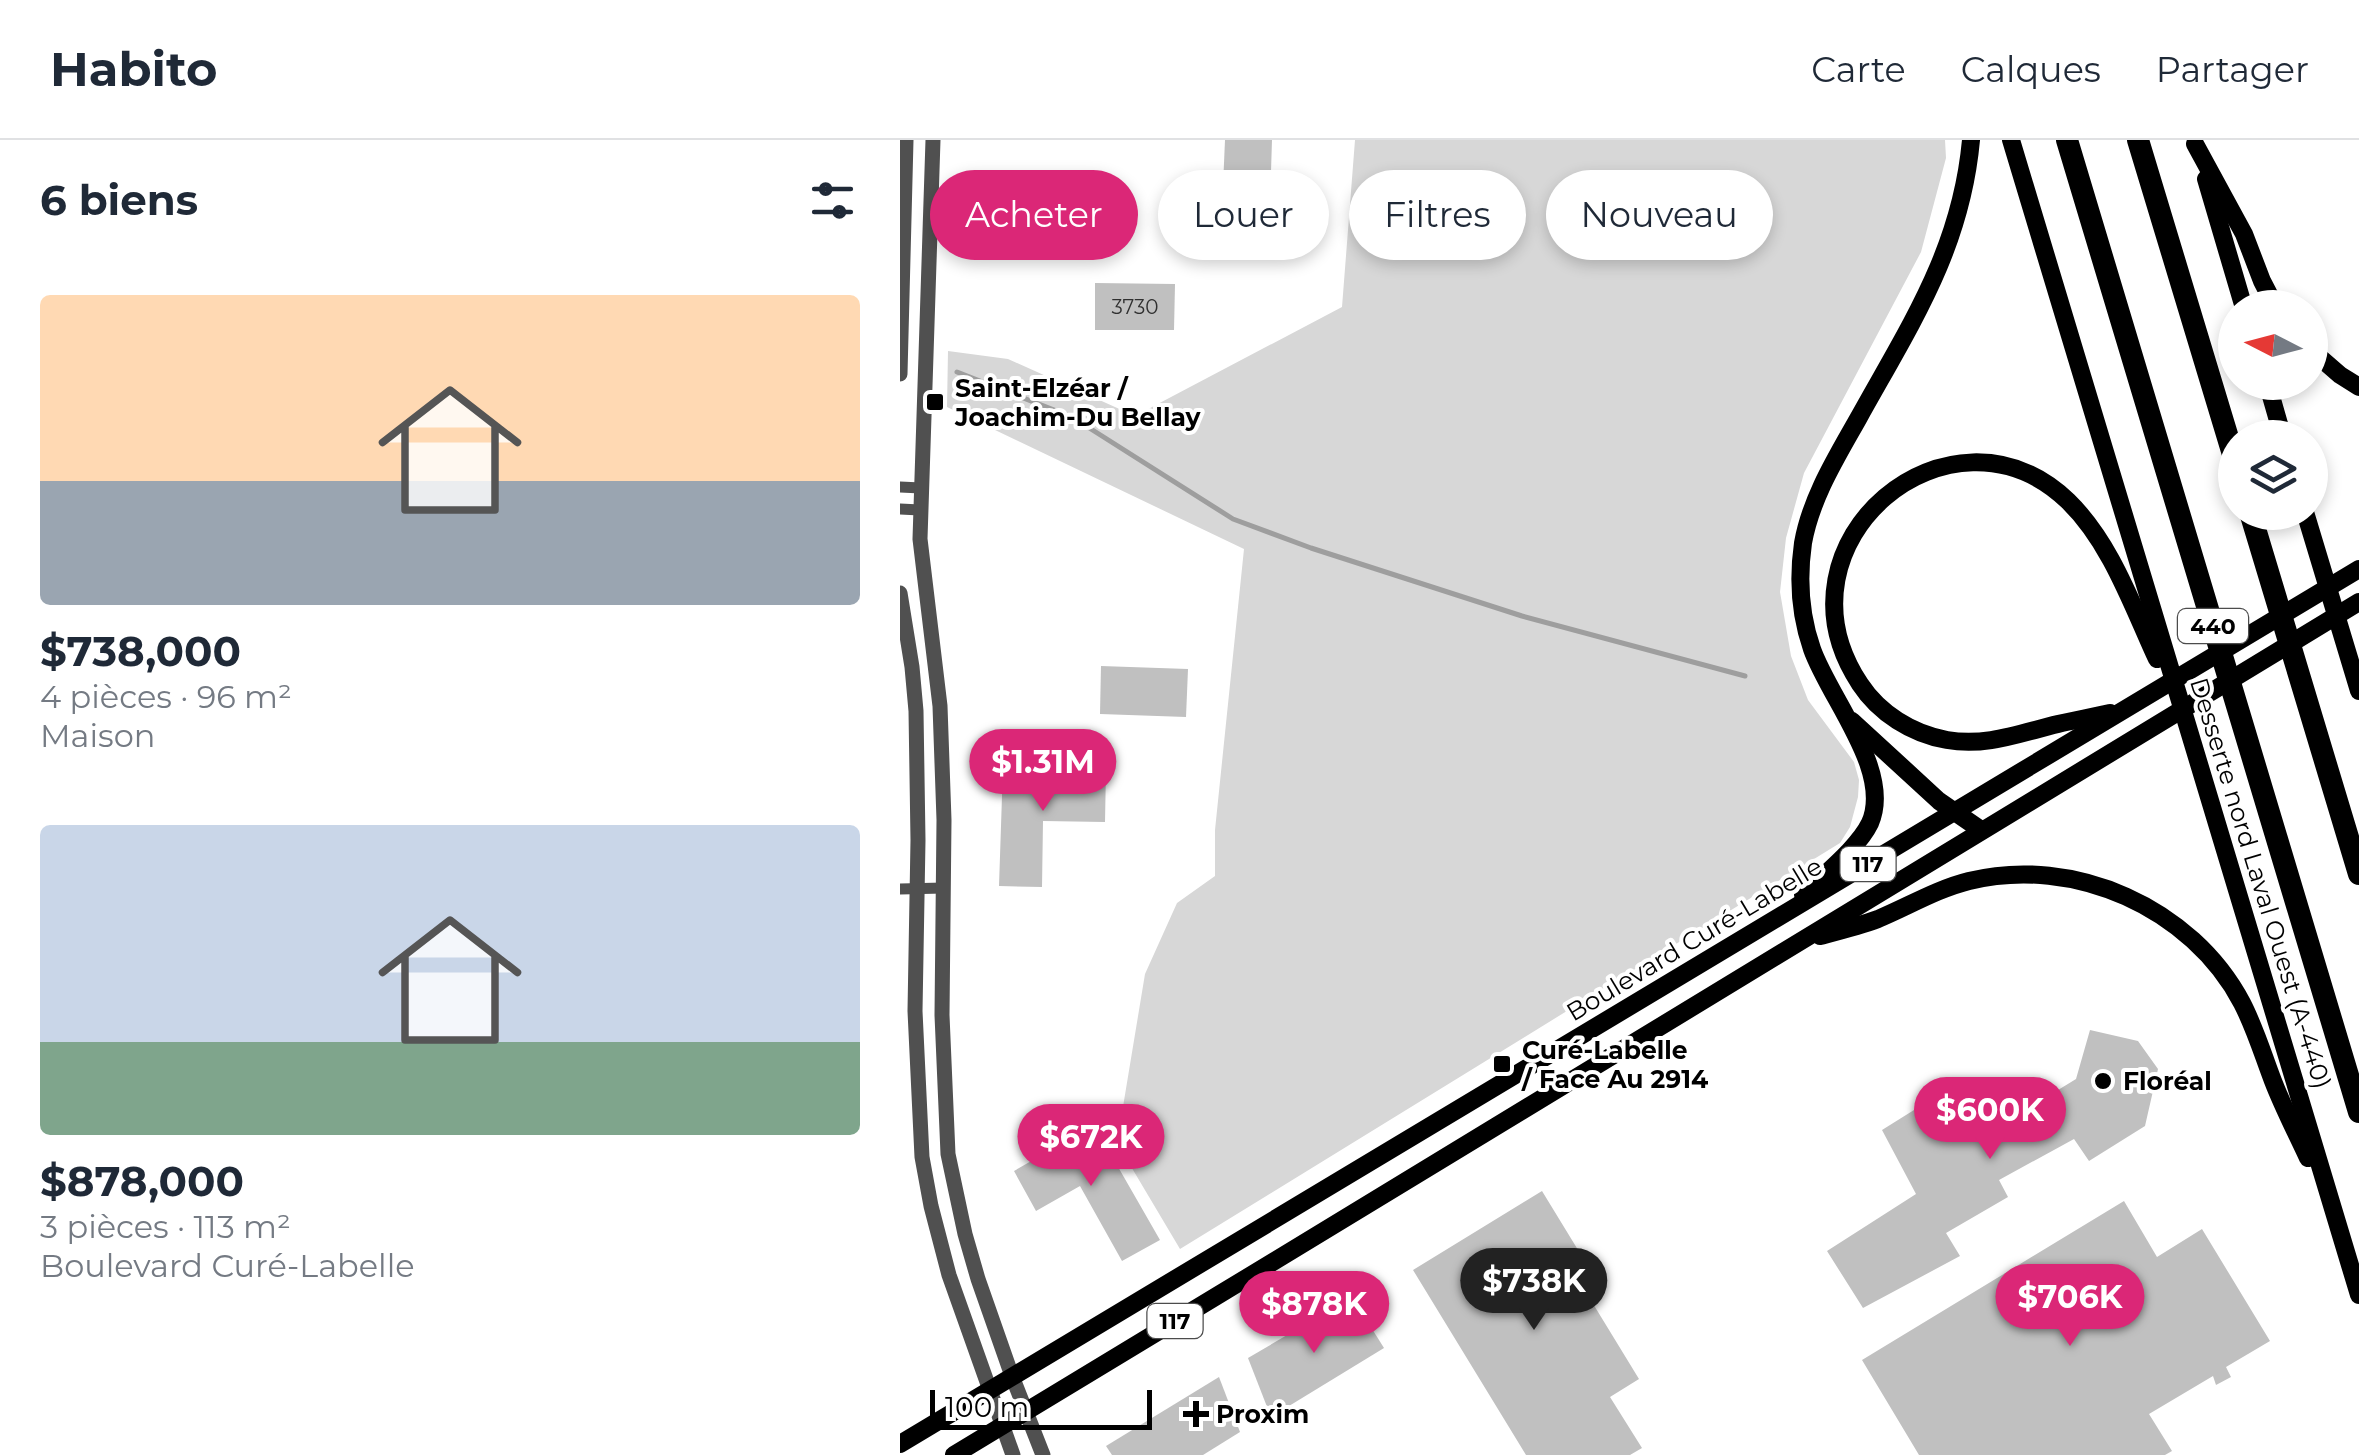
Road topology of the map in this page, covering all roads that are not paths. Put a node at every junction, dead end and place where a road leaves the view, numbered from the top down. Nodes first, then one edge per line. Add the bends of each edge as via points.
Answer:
1 (906, 140) edge
2 (933, 140) edge
3 (1971, 140) edge
4 (2012, 140) edge
5 (2067, 140) edge
6 (2138, 140) edge
7 (2195, 142) edge
8 (2239, 290) edge
9 (2266, 290) edge
10 (2328, 365) edge
11 (900, 374) edge
12 (2359, 388) edge
13 (2222, 420) edge
14 (900, 487) edge
15 (921, 488) junction
16 (900, 510) edge
17 (920, 510) junction
18 (2255, 530) edge
19 (2311, 530) edge
20 (2359, 569) edge
21 (900, 593) edge
22 (2359, 602) edge
23 (2332, 603) junction
24 (2359, 654) edge
25 (2359, 691) edge
26 (2125, 710) junction
27 (2183, 713) junction
28 (1846, 716) junction
29 (1955, 812) junction
30 (1981, 830) junction
31 (2359, 874) edge
32 (944, 888) junction
33 (900, 889) edge
34 (918, 889) junction
35 (1781, 917) junction
36 (1795, 944) junction
37 (2359, 1112) edge
38 (2337, 1223) junction
39 (2359, 1295) edge
40 (1012, 1376) junction
41 (989, 1390) junction
42 (1026, 1412) junction
43 (1002, 1426) junction
44 (900, 1444) edge
45 (954, 1455) edge
46 (1013, 1455) edge
47 (1042, 1455) edge

1 - 11 street
2 - 15 street
3 - 28 main road via 1943,261 1822,486 1806,530 1801,584 1807,634
4 - 27 main road, Desserte nord Laval Ouest (A-440)
5 - 37 highway, 440
6 - 13 highway
7 - 8 main road
7 - 9 main road
10 - 12 main road
14 - 15 street
15 - 17 street
16 - 17 street
17 - 32 street via 940,706
18 - 31 highway, 440
19 - 23 main road
20 - 26 main road, Boulevard Curé-Labelle / 117
21 - 34 street via 916,698
22 - 30 main road, 117
23 - 24 main road
23 - 25 main road
26 - 27 main road via 1975,742 1944,740 1895,719 1857,680 1836,631 1837,576 1860,524 1896,488 1929,470 1987,464 2047,484 2107,553
26 - 29 main road, Boulevard Curé-Labelle / 117
27 - 38 main road, Desserte nord Laval Ouest (A-440)
28 - 29 main road
28 - 35 main road via 1873,776 1871,820 1857,843
29 - 30 main road
29 - 35 main road, Boulevard Curé-Labelle / 117
30 - 36 main road, 117
32 - 34 street
32 - 40 street via 948,1154 970,1255
33 - 34 street
34 - 41 street via 916,1053 924,1171 949,1276
35 - 40 main road, Boulevard Curé-Labelle / 117
36 - 38 main road via 1877,919 1945,888 2001,876 2072,879 2134,900 2183,931 2230,983
36 - 42 main road, 117
38 - 39 main road, Desserte nord Laval Ouest (A-440)
40 - 41 main road, Boulevard Curé-Labelle / 117
40 - 42 street
41 - 43 street
41 - 44 main road, Boulevard Curé-Labelle / 117
42 - 43 main road, 117
42 - 47 street
43 - 45 main road, 117
43 - 46 street

